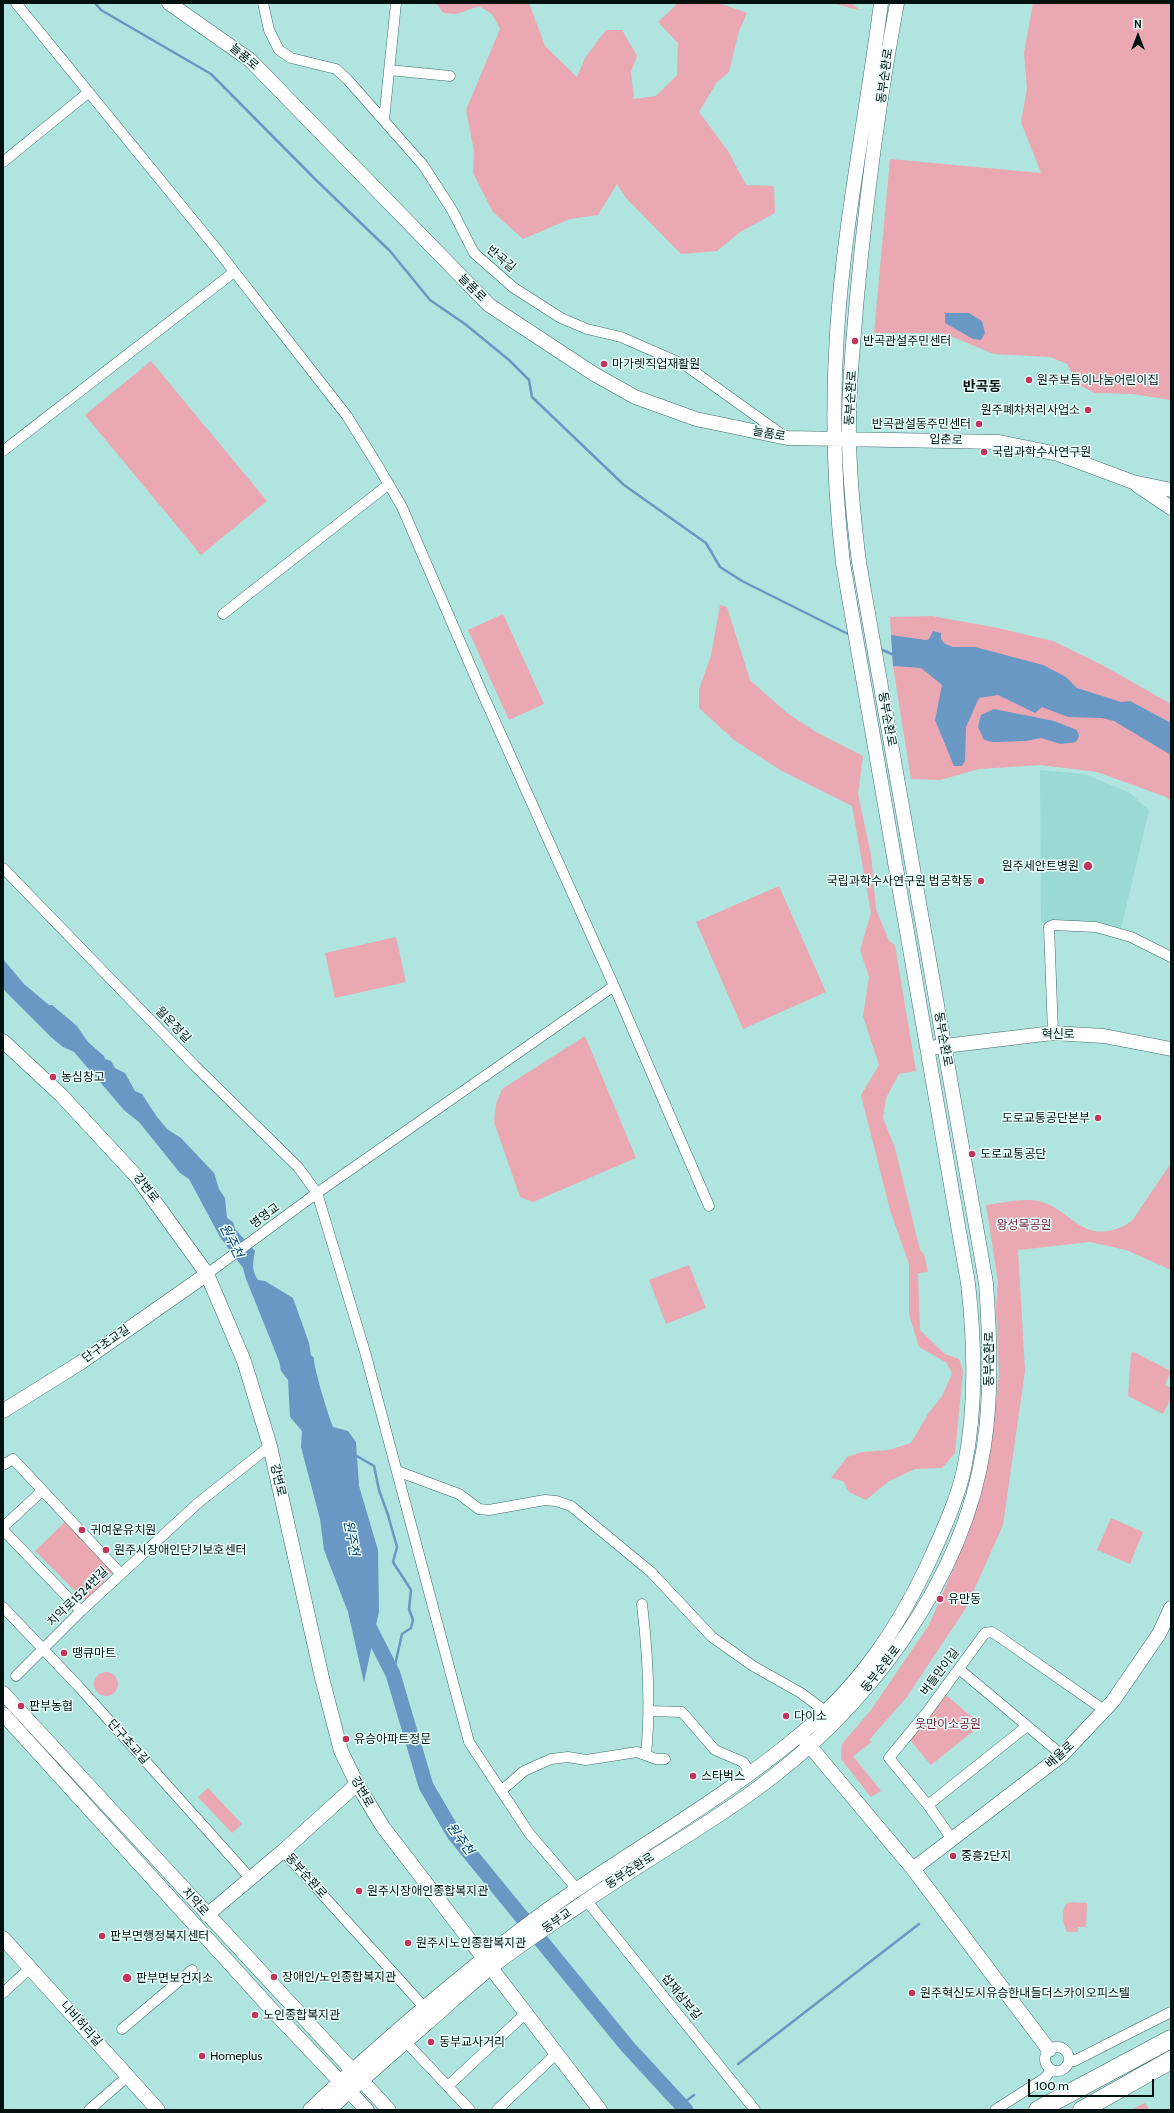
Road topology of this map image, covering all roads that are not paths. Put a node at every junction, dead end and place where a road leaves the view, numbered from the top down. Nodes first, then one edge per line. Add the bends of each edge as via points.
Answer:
1 (16, 3) edge
2 (169, 3) edge
3 (263, 3) edge
4 (396, 3) edge
5 (881, 3) edge
6 (897, 3) edge
7 (389, 70) junction
8 (450, 76) dead end
9 (89, 92) junction
10 (384, 120) junction
11 (3, 162) edge
12 (851, 205) junction
13 (867, 207) junction
14 (234, 272) junction
15 (787, 438) junction
16 (834, 440) junction
17 (849, 440) junction
18 (3, 451) edge
19 (1133, 482) junction
20 (389, 484) junction
21 (1171, 490) edge
22 (1171, 508) edge
23 (223, 614) dead end
24 (3, 868) edge
25 (1171, 957) edge
26 (614, 986) junction
27 (1053, 1033) junction
28 (3, 1041) edge
29 (1171, 1049) edge
30 (945, 1051) junction
31 (928, 1053) junction
32 (1171, 1058) edge
33 (317, 1192) junction
34 (709, 1206) dead end
35 (212, 1270) junction
36 (3, 1411) edge
37 (270, 1446) junction
38 (3, 1465) edge
39 (397, 1471) junction
40 (42, 1491) junction
41 (3, 1526) edge
42 (3, 1530) edge
43 (122, 1574) junction
44 (642, 1604) dead end
45 (3, 1607) edge
46 (1171, 1608) edge
47 (81, 1611) junction
48 (43, 1649) junction
49 (959, 1669) junction
50 (16, 1676) dead end
51 (3, 1692) edge
52 (1104, 1710) junction
53 (649, 1711) junction
54 (825, 1711) junction
55 (3, 1714) edge
56 (1027, 1726) junction
57 (805, 1740) junction
58 (646, 1755) junction
59 (1062, 1755) junction
60 (665, 1759) dead end
61 (751, 1773) junction
62 (357, 1784) junction
63 (501, 1791) junction
64 (928, 1805) junction
65 (952, 1839) junction
66 (283, 1851) junction
67 (913, 1869) junction
68 (251, 1879) junction
69 (573, 1892) junction
70 (582, 1903) junction
71 (207, 1915) junction
72 (3, 1938) edge
73 (490, 1961) junction
74 (30, 1968) junction
75 (192, 1970) dead end
76 (3, 1993) edge
77 (424, 2008) junction
78 (1171, 2012) edge
79 (526, 2014) junction
80 (122, 2029) dead end
81 (1171, 2039) edge
82 (406, 2042) junction
83 (1049, 2050) junction
84 (556, 2054) junction
85 (1070, 2060) junction
86 (1171, 2060) edge
87 (1051, 2070) junction
88 (128, 2076) junction
89 (356, 2076) junction
90 (344, 2086) junction
91 (448, 2086) junction
92 (89, 2110) edge
93 (158, 2110) edge
94 (310, 2110) edge
95 (328, 2110) edge
96 (367, 2110) edge
97 (389, 2110) edge
98 (470, 2110) edge
99 (498, 2110) edge
100 (600, 2110) edge
101 (755, 2110) edge
102 (995, 2110) edge
103 (1038, 2110) edge
104 (1082, 2110) edge

1 - 9 street
2 - 15 street, 늘품로 via 250,60 489,305 594,374 635,397 696,419
3 - 10 street, 반곡길 via 269,30 279,50 291,58 336,69
4 - 7 street
5 - 12 street, 동부순환로
6 - 13 street, 동부순환로
7 - 8 street
7 - 10 street
9 - 11 street
9 - 14 street
10 - 15 street, 반곡길 via 423,166 452,210 474,253 514,288 561,318 587,329 628,340 685,365
12 - 13 street
12 - 16 street, 동부순환로 via 837,334
13 - 17 street, 동부순환로 via 854,336
14 - 18 street
14 - 20 street via 347,416
15 - 16 street, 늘품로
16 - 17 street, 늘품로
16 - 31 street, 동부순환로 via 838,521
17 - 19 street, 입춘로 via 998,442 1058,454
17 - 30 street, 동부순환로 via 855,526
19 - 21 street, 입춘로
19 - 22 street, 입춘로
20 - 23 street
20 - 26 street via 402,507
24 - 33 street, 월운정길 via 194,1065 298,1167
25 - 27 street via 1131,937 1096,927 1049,927 1047,933
26 - 33 street
26 - 34 street
27 - 29 street, 혁신로 via 1114,1038
27 - 30 street, 혁신로
28 - 35 street, 강변로 via 61,1095 137,1177
30 - 31 street
30 - 32 street, 혁신로 via 1065,1042 1123,1047
30 - 57 street, 동부순환로 via 986,1283 989,1386 984,1449 964,1524 927,1600 903,1640 869,1685 828,1730
31 - 54 street, 동부순환로 via 970,1302 973,1396 967,1448 963,1471 947,1521 915,1594 893,1632 872,1660
33 - 35 street, 병영교
33 - 39 street via 365,1352
35 - 36 street, 단구초교길 via 80,1362
35 - 37 street, 강변로
37 - 43 street, 치악로1524번길 via 198,1503
37 - 62 street, 강변로 via 322,1678 342,1751
38 - 40 street via 13,1459
39 - 54 street via 458,1494 479,1509 489,1510 545,1500 571,1506 651,1572 712,1637
39 - 63 street via 468,1742
40 - 41 street
40 - 43 street
42 - 47 street
43 - 47 street, 치악로1524번길
44 - 53 street via 648,1665
45 - 48 street, 단구초교길
46 - 52 street, 배울로 via 1159,1634 1138,1666
47 - 48 street, 치악로1524번길
48 - 50 street, 치악로1524번길
48 - 68 street, 단구초교길
49 - 52 street, 버들만이길 via 986,1633 992,1632
49 - 56 street
49 - 64 street, 버들만이길 via 889,1758
51 - 71 street, 치악로
52 - 59 street, 배울로
53 - 58 street
53 - 61 street via 682,1712 715,1750 743,1762
54 - 57 street, 동부순환로
55 - 90 street, 치악로
56 - 59 street
56 - 64 street
57 - 61 street, 동부순환로
57 - 67 street
57 - 70 street, 동부순환로 via 752,1792
58 - 60 street
58 - 63 street via 637,1752 586,1760 568,1757 551,1759 524,1771
59 - 65 street, 배울로
61 - 69 street, 동부순환로
62 - 66 street
62 - 73 street, 강변로 via 383,1827
63 - 69 street
64 - 65 street, 버들만이길
65 - 67 street, 배울로
66 - 68 street
66 - 77 street, 동부순환로
67 - 83 street
68 - 71 street
69 - 70 street
69 - 73 street, 동부교
70 - 73 street, 동부교
70 - 101 street, 섭재삼보길
71 - 89 street, 치악로
72 - 74 street, 나비허리길
73 - 77 street
73 - 79 street, 강변로
73 - 82 street
74 - 76 street
74 - 88 street, 나비허리길
75 - 80 street
77 - 89 street
78 - 85 street via 1074,2061
79 - 84 street, 강변로
79 - 91 street
81 - 103 highway
82 - 89 street
82 - 91 street
83 - 85 street via 1054,2047 1062,2048 1068,2053
83 - 87 street via 1045,2060
84 - 99 street
84 - 100 street, 강변로
85 - 87 street via 1063,2070
86 - 104 highway
87 - 102 street via 1045,2078
88 - 92 street
88 - 93 street, 나비허리길
89 - 90 street
89 - 97 street, 치악로
90 - 94 street
90 - 95 street
90 - 96 street, 치악로
91 - 98 street

